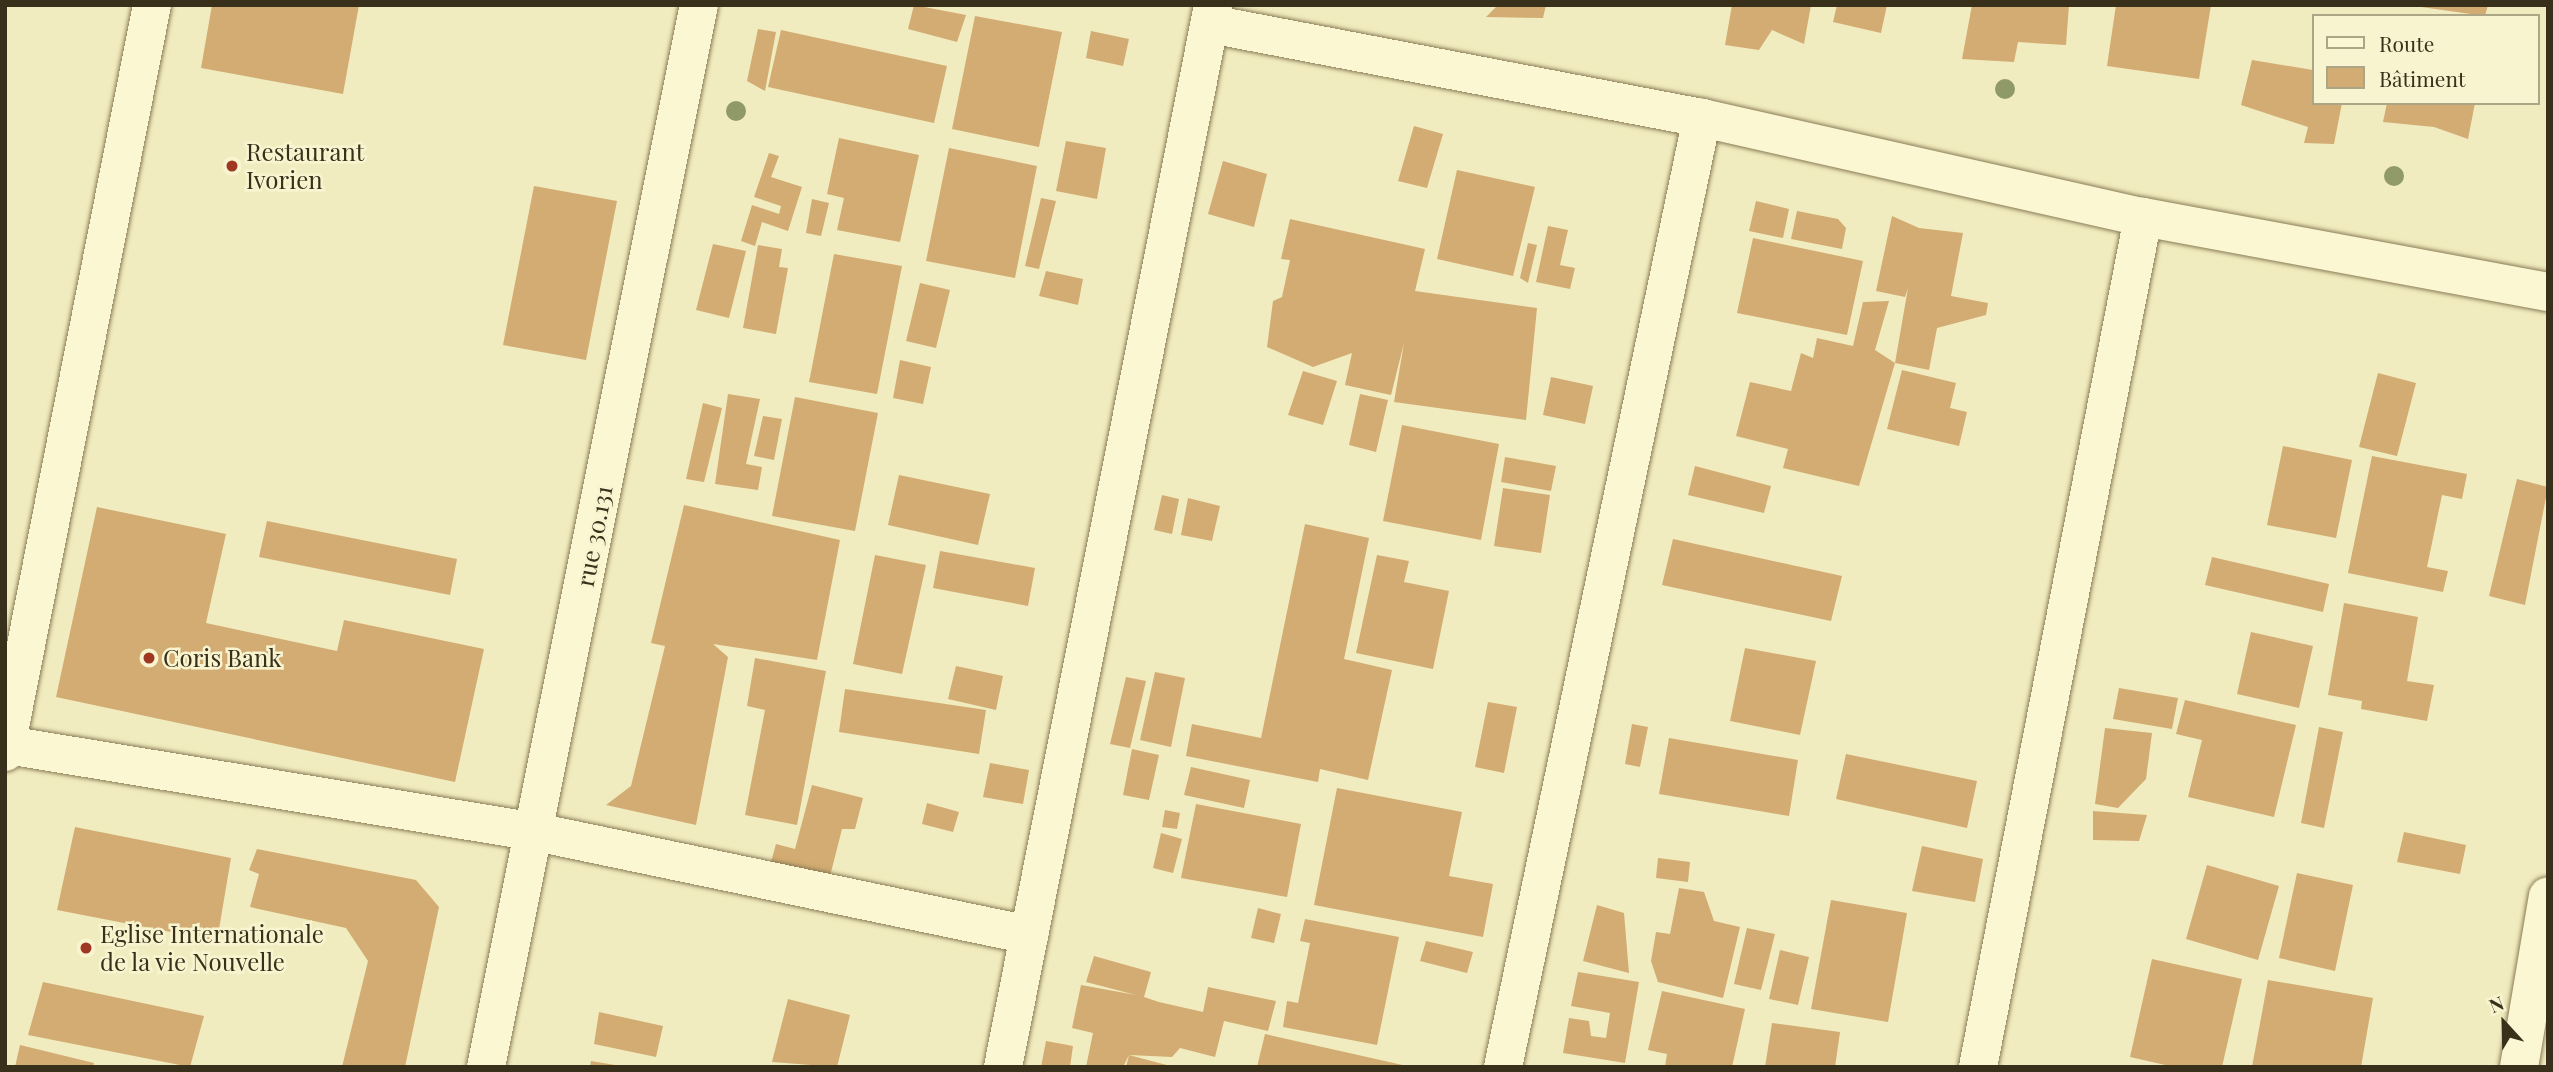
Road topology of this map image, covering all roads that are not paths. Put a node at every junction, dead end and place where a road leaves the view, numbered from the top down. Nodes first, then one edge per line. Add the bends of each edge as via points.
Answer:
1 (152, 5) edge
2 (699, 5) edge
3 (1211, 15) edge
4 (1702, 118) junction
5 (2143, 217) junction
6 (2548, 292) edge
7 (6, 748) edge
8 (536, 832) junction
9 (2548, 896) edge
10 (1029, 935) junction
11 (486, 1067) edge
12 (1003, 1067) edge
13 (1503, 1067) edge
14 (1978, 1067) edge
15 (2519, 1067) edge

1 - 7 street
2 - 8 street, rue 30.131
3 - 4 street
3 - 10 street
4 - 5 street
4 - 13 street
5 - 6 street
5 - 14 street
7 - 8 street
8 - 10 street
8 - 11 street, rue 30.131
9 - 15 street
10 - 12 street

